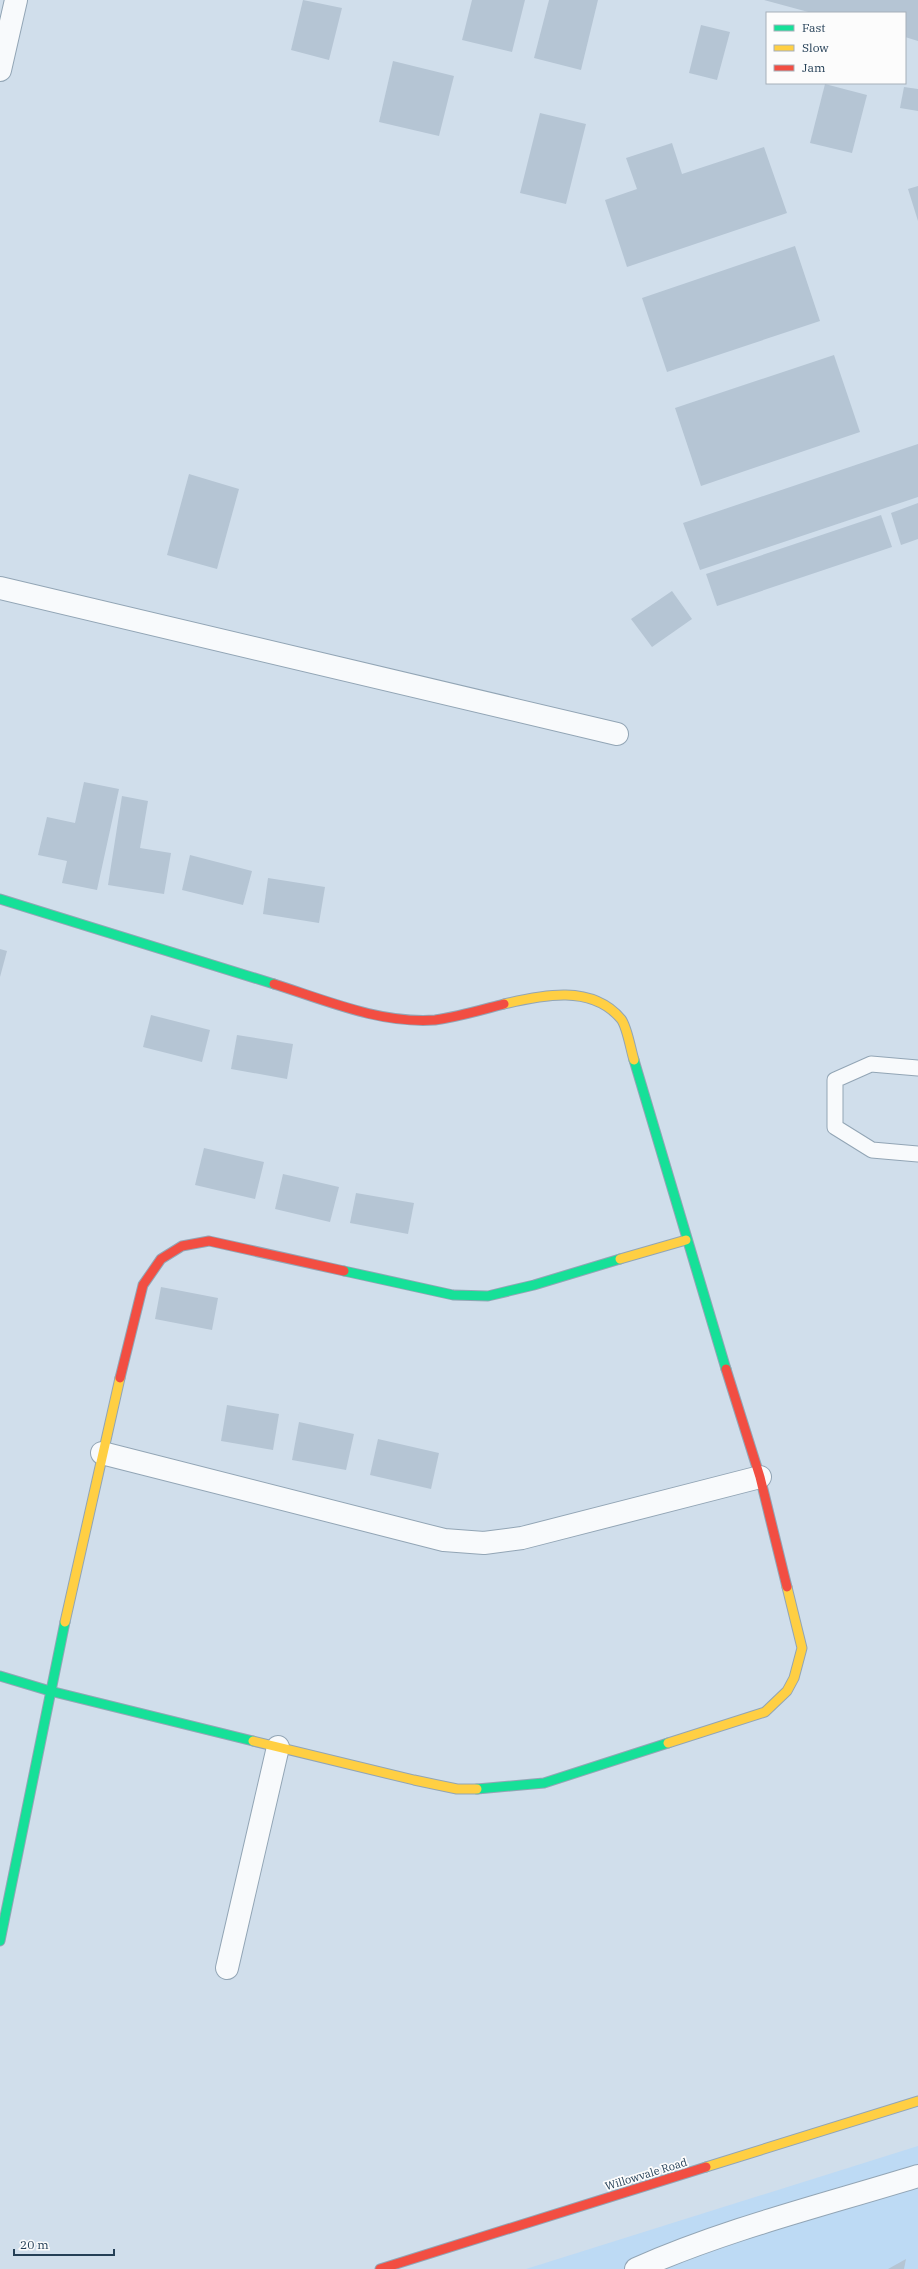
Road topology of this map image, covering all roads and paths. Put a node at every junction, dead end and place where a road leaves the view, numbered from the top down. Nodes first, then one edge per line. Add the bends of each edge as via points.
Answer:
1 (16, 0) edge
2 (0, 70) edge
3 (0, 588) edge
4 (617, 734) dead end
5 (0, 899) edge
6 (918, 1068) edge
7 (918, 1154) edge
8 (686, 1240) junction
9 (102, 1453) junction
10 (760, 1477) junction
11 (0, 1676) edge
12 (50, 1691) junction
13 (278, 1748) junction
14 (0, 1941) edge
15 (227, 1968) dead end
16 (918, 2101) edge
17 (918, 2176) edge
18 (380, 2269) edge
19 (636, 2269) edge

1 - 2 street
3 - 4 street
5 - 8 street via 368,1013 406,1020 445,1019 546,995 571,994 601,1003 622,1020
6 - 7 lane via 871,1064 834,1080 835,1127 872,1150
8 - 9 street via 488,1296 453,1295 209,1242 182,1246 161,1259 143,1285
8 - 10 street
9 - 10 street via 444,1540 484,1543 522,1538
9 - 12 street
10 - 13 street via 802,1648 797,1674 786,1694 765,1712 544,1783 501,1788 457,1788
11 - 12 street
12 - 13 street
12 - 14 street
13 - 15 street
16 - 18 street, Willowvale Road
17 - 19 street via 740,2230 669,2254

